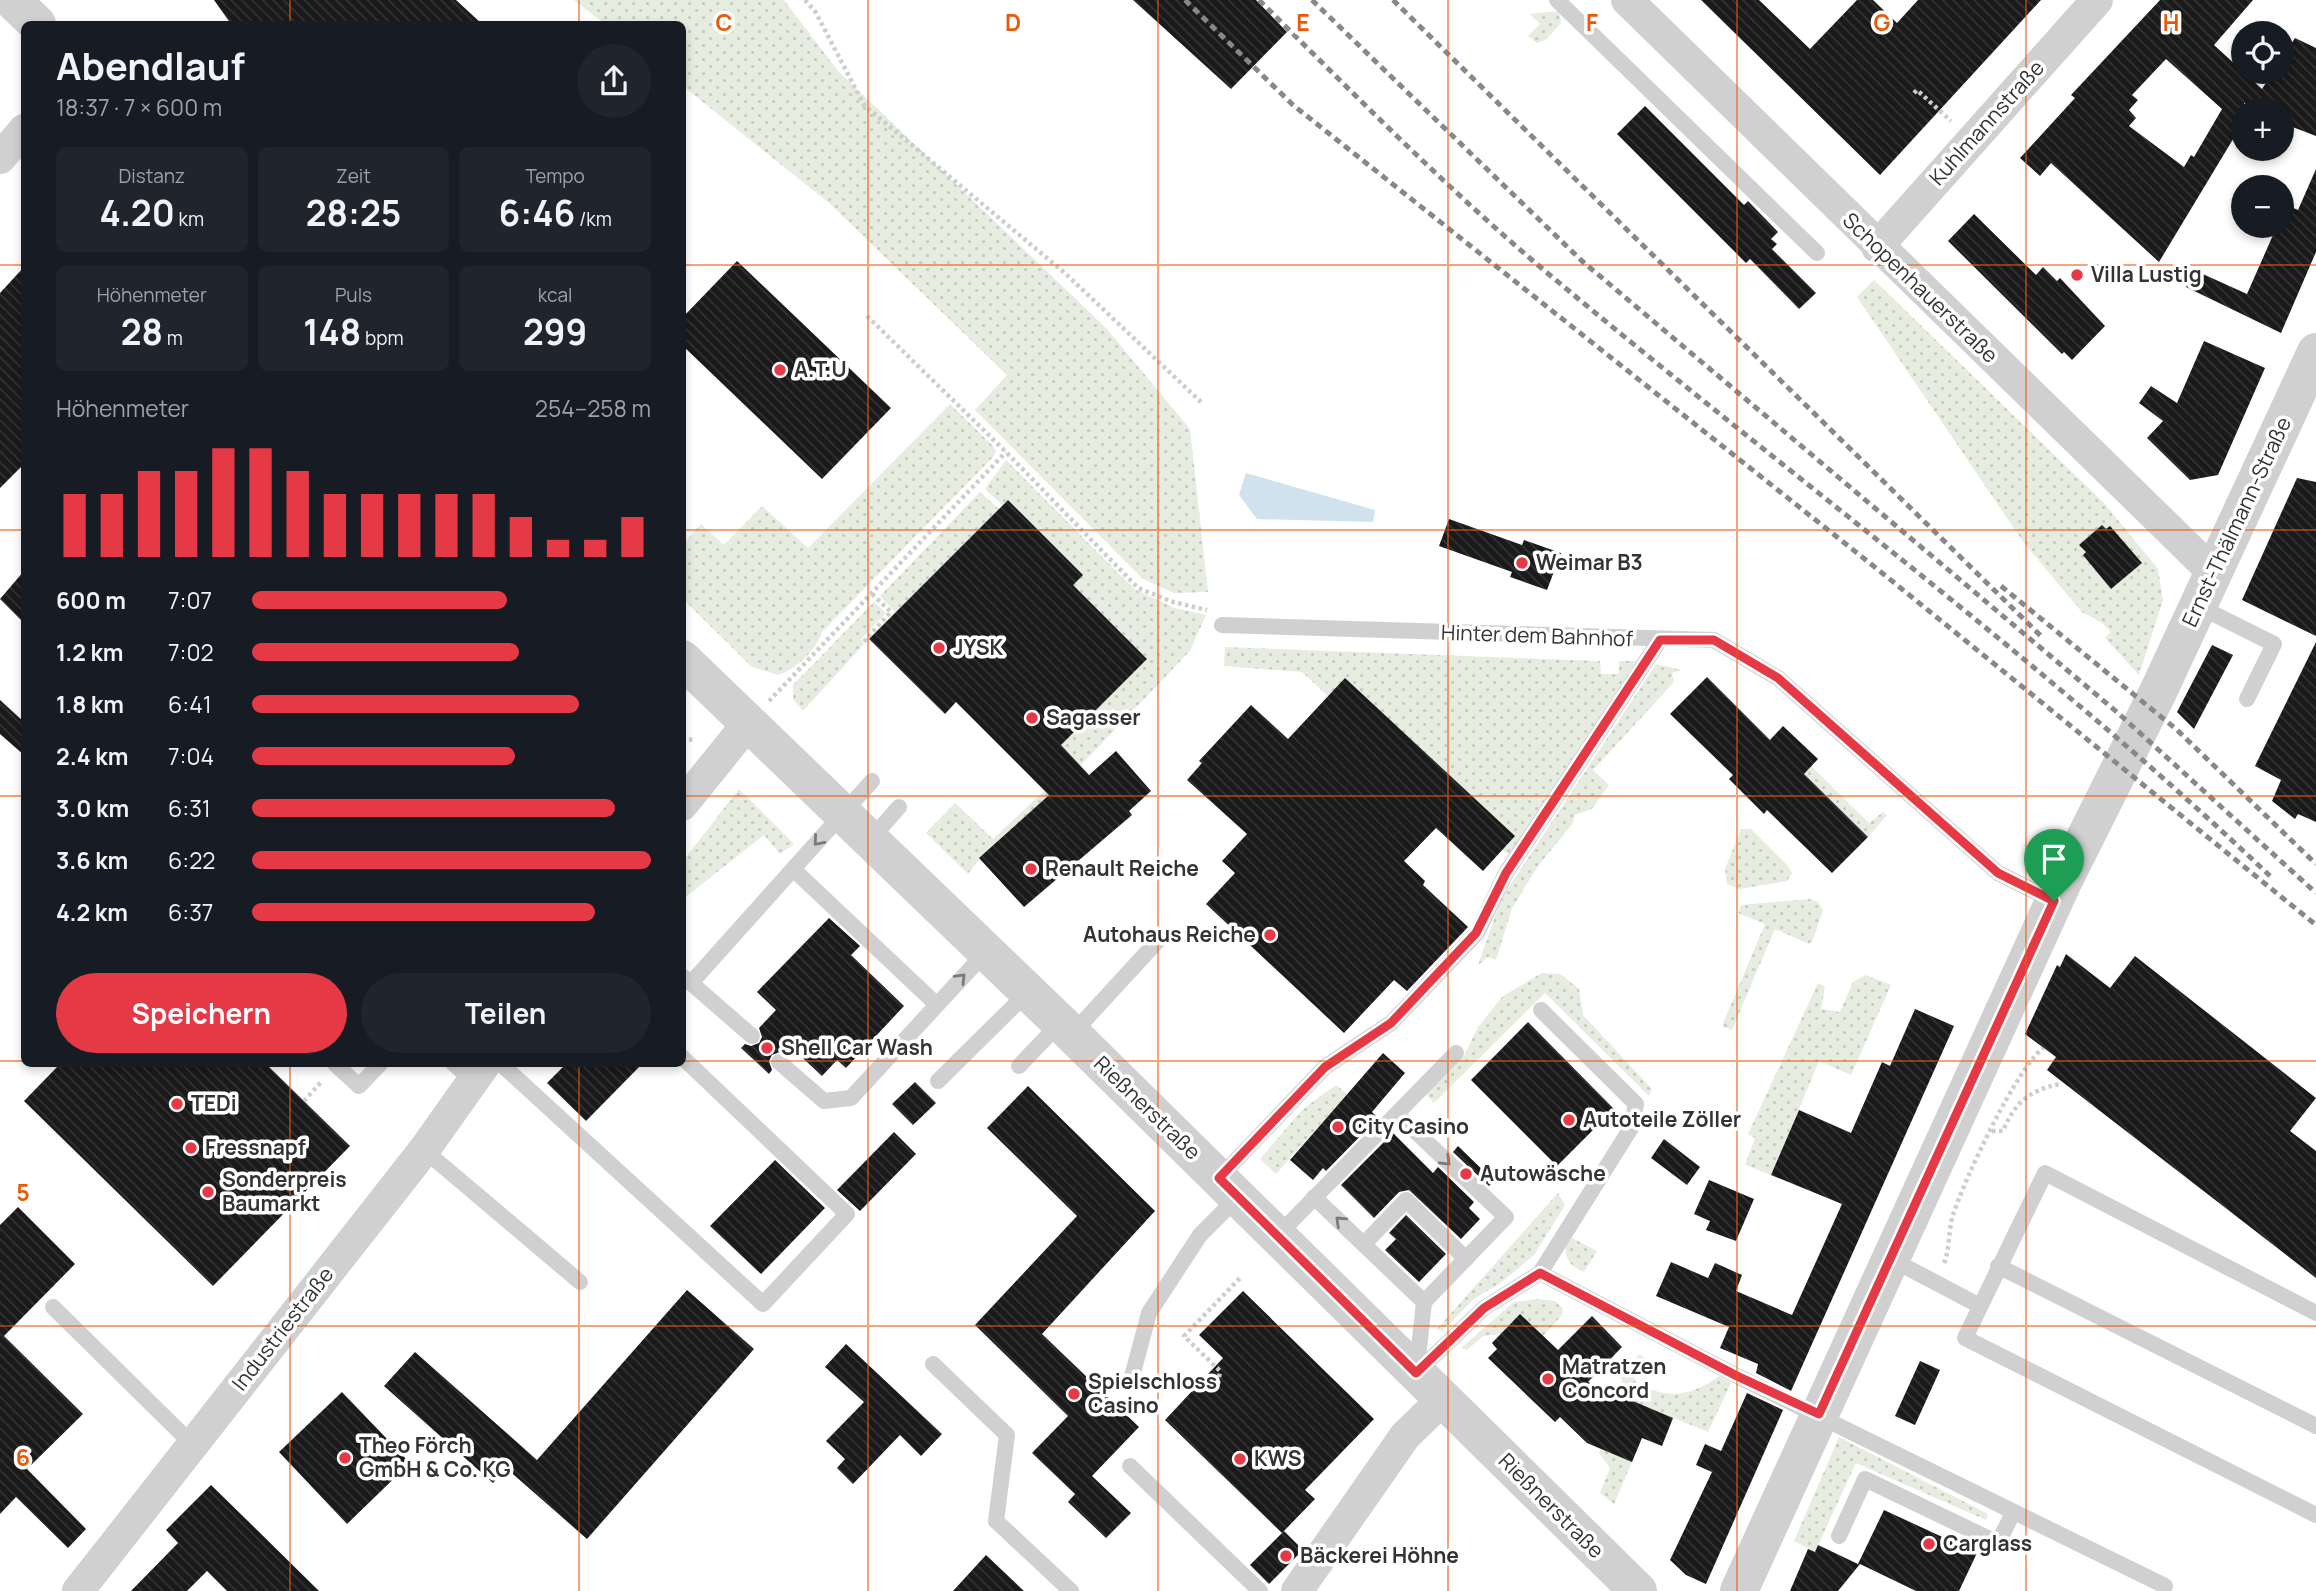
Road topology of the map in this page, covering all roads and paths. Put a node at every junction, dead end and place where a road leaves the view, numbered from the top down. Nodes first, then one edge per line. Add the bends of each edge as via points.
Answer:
1 (12, 0) edge
2 (804, 0) edge
3 (1557, 0) edge
4 (1627, 0) edge
5 (2097, 0) edge
6 (34, 21) edge
7 (1914, 93) dead end
8 (21, 134) edge
9 (1972, 141) junction
10 (0, 158) edge
11 (1877, 247) junction
12 (1817, 253) dead end
13 (867, 316) dead end
14 (2316, 352) edge
15 (2306, 396) edge
16 (1201, 402) dead end
17 (1006, 452) junction
18 (2206, 589) junction
19 (871, 593) junction
20 (1222, 625) joint
21 (1660, 640) junction
22 (867, 641) dead end
23 (686, 663) edge
24 (2247, 699) dead end
25 (749, 722) junction
26 (686, 739) edge
27 (694, 740) dead end
28 (872, 781) dead end
29 (686, 800) edge
30 (900, 807) dead end
31 (842, 813) junction
32 (870, 840) junction
33 (793, 869) junction
34 (2054, 901) junction
35 (1163, 935) dead end
36 (986, 952) junction
37 (687, 979) edge
38 (1028, 992) junction
39 (936, 1004) junction
40 (1541, 1010) dead end
41 (1066, 1029) junction
42 (752, 1036) dead end
43 (2043, 1048) dead end
44 (1457, 1053) dead end
45 (686, 1061) edge
46 (779, 1062) dead end
47 (1019, 1066) dead end
48 (338, 1067) edge
49 (377, 1067) edge
50 (504, 1067) edge
51 (471, 1070) edge
52 (938, 1081) dead end
53 (2059, 1084) dead end
54 (1397, 1114) junction
55 (1992, 1131) junction
56 (424, 1150) junction
57 (1228, 1187) junction
58 (1314, 1197) junction
59 (1277, 1236) junction
60 (1364, 1244) junction
61 (1466, 1259) junction
62 (1891, 1259) junction
63 (1998, 1266) junction
64 (1540, 1273) junction
65 (1242, 1276) dead end
66 (580, 1282) dead end
67 (1936, 1284) junction
68 (1424, 1302) junction
69 (1980, 1306) junction
70 (53, 1307) dead end
71 (2316, 1313) edge
72 (933, 1364) dead end
73 (1416, 1373) junction
74 (1130, 1384) dead end
75 (1218, 1384) dead end
76 (1443, 1399) junction
77 (1819, 1414) junction
78 (2316, 1426) edge
79 (193, 1445) junction
80 (1130, 1466) dead end
81 (2013, 1513) junction
82 (2316, 1515) edge
83 (1839, 1536) dead end
84 (2165, 1586) dead end
85 (78, 1591) edge
86 (1071, 1591) edge
87 (1260, 1591) edge
88 (1297, 1591) edge
89 (1638, 1591) edge
90 (1739, 1591) edge

1 - 6 street
2 - 16 path via 864,105 1066,274
3 - 12 lane
4 - 11 street, Schopenhauerstraße
5 - 9 street, Kuhlmannstraße
7 - 9 path via 1917,90
8 - 10 street
9 - 11 street, Kuhlmannstraße
11 - 18 street, Schopenhauerstraße
13 - 17 path
14 - 15 street, Ernst-Thälmann-Straße
15 - 18 street, Ernst-Thälmann-Straße
17 - 19 path
17 - 20 path via 1138,588 1209,611
18 - 24 lane via 2274,644
18 - 34 street, Ernst-Thälmann-Straße
19 - 22 path via 891,612
19 - 25 path
20 - 21 lane, Hinter dem Bahnhof
21 - 34 lane, Hinter dem Bahnhof via 1714,640 1778,678 1998,873
21 - 57 lane via 1506,873 1476,933 1391,1023 1325,1067
23 - 25 street, Rießnerstraße
25 - 29 street
25 - 31 street, Rießnerstraße
26 - 27 path
28 - 31 lane
30 - 32 lane
31 - 32 street, Rießnerstraße
31 -> 33 lane
32 - 36 street, Rießnerstraße
33 - 37 lane
33 - 39 lane
34 - 62 street, Ernst-Thälmann-Straße
35 - 41 lane
36 - 38 street, Rießnerstraße
39 -> 36 lane
37 - 42 lane
38 - 41 street, Rießnerstraße
38 - 52 lane
39 - 46 lane via 851,1098 824,1101
40 - 64 lane via 1636,1104 1631,1128
41 - 47 lane
41 - 57 street, Rießnerstraße
43 - 55 path via 2032,1057
44 - 54 lane
45 - 50 lane via 847,1214 763,1304
48 - 49 lane via 359,1086
51 - 56 street, Industriestraße
53 - 55 path via 2036,1089 2021,1099 2003,1131
54 - 58 lane
54 -> 61 lane via 1506,1217
55 - 67 path via 1954,1212
56 - 66 lane
56 - 79 street, Industriestraße
57 - 59 street, Rießnerstraße
57 - 74 lane via 1149,1313
58 - 59 lane
60 -> 58 lane
59 - 73 street, Rießnerstraße
60 - 61 lane via 1406,1200
60 - 68 lane
61 - 68 lane
62 - 67 lane
62 - 77 street, Ernst-Thälmann-Straße
63 - 69 lane
63 - 71 lane via 2045,1173
63 - 78 lane
64 - 73 lane via 1484,1308
64 - 77 lane
65 - 75 path via 1184,1336 1220,1371
67 - 69 lane
68 - 73 lane
69 - 82 lane via 1965,1338
70 - 79 lane
72 - 86 lane via 1007,1435 996,1521
73 - 76 street, Rießnerstraße
76 - 88 street via 1405,1436
76 - 89 street, Rießnerstraße
77 - 81 lane
77 - 90 street, Ernst-Thälmann-Straße
79 - 85 street, Industriestraße
80 - 87 lane
81 - 83 lane via 1998,1543 1865,1479
81 - 84 lane

